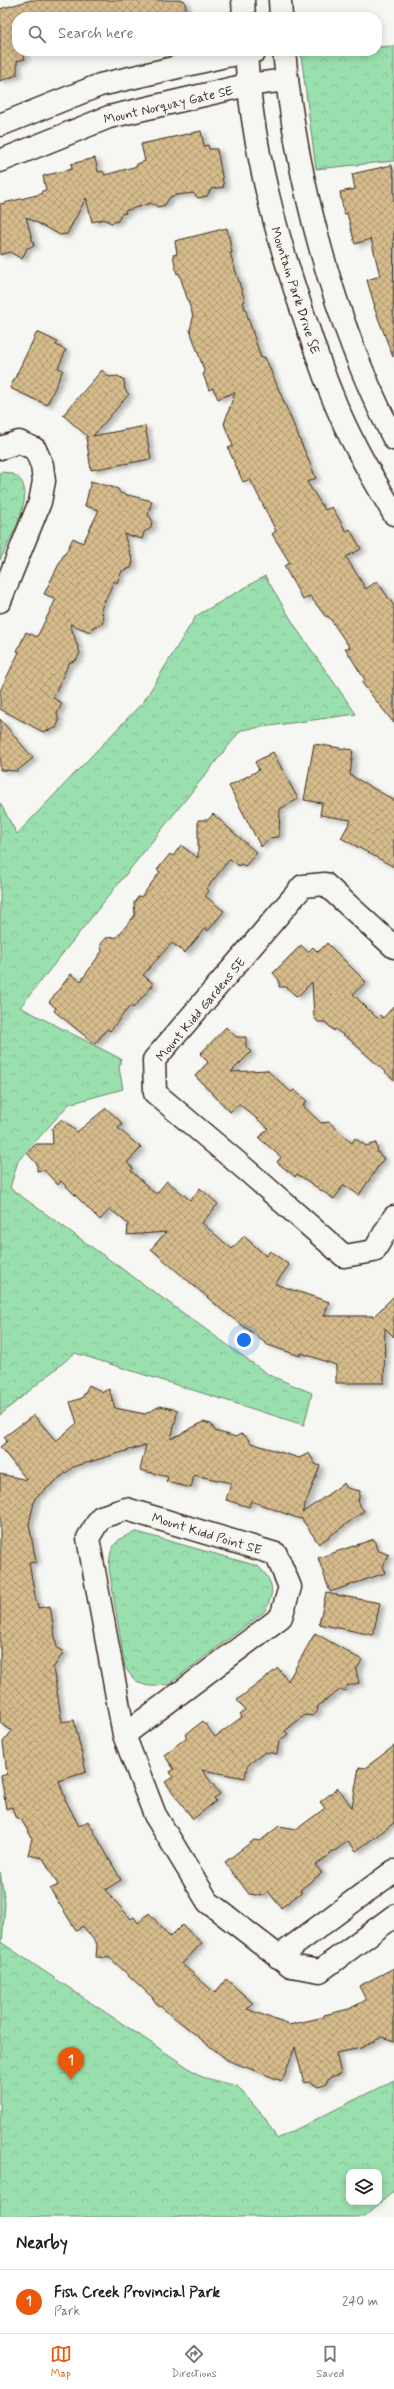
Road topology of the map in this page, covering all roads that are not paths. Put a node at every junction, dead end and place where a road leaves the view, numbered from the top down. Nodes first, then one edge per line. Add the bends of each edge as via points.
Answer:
1 (243, 0) edge
2 (280, 0) edge
3 (244, 12) edge
4 (281, 12) edge
5 (227, 56) edge
6 (249, 56) edge
7 (285, 56) edge
8 (287, 80) junction
9 (247, 85) junction
10 (23, 114) junction
11 (0, 125) edge
12 (39, 143) junction
13 (0, 161) edge
14 (394, 439) edge
15 (0, 448) edge
16 (394, 514) edge
17 (0, 601) edge
18 (394, 947) edge
19 (394, 1218) edge
20 (124, 1735) junction
21 (394, 1871) edge
22 (394, 1916) edge
23 (278, 1957) junction

1 - 3 street
2 - 4 street
5 - 10 street via 100,85
6 - 9 street, Mountain Park Drive SE
7 - 8 street
8 - 9 street, Mount Norquay Gate SE
8 - 14 street via 301,174 327,268 363,371
9 - 12 street, Mount Norquay Gate SE via 110,116
9 - 16 street, Mountain Park Drive SE via 262,176 289,274 328,385 357,450
10 - 11 street
10 - 12 street
12 - 13 street, Mount Norquay Gate SE
15 - 17 street via 19,442 35,449 42,465 44,481 40,502
18 - 19 street, Mount Kidd Gardens SE via 325,884 303,886 154,1060 153,1080 155,1093 344,1256 374,1251
20 - 20 street, Mount Kidd Point SE via 281,1617 290,1587 276,1554 126,1509 101,1517 88,1538
20 - 23 street, Mount Kidd Point SE via 155,1814 208,1902
21 - 23 street
22 - 23 street, Mount Kidd Point SE via 320,1971 291,1966

